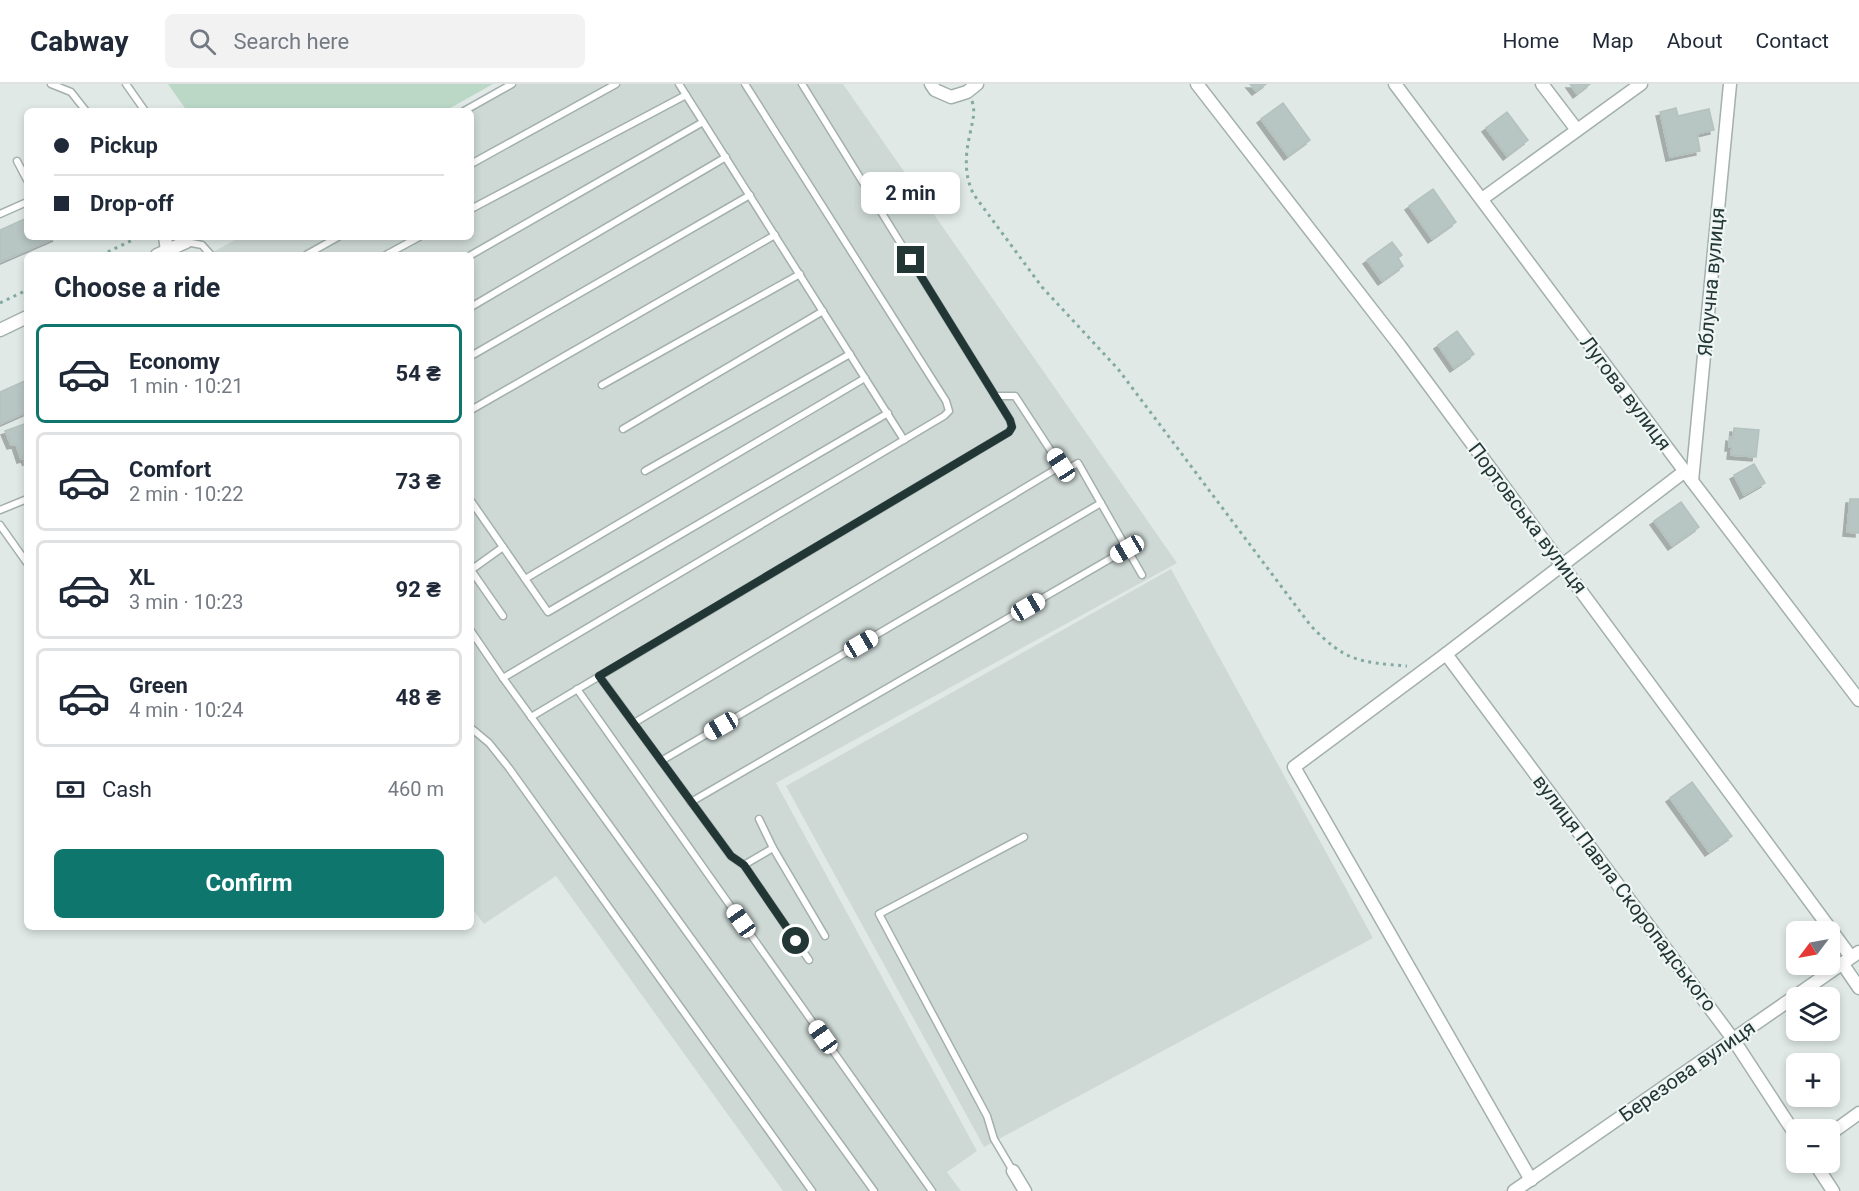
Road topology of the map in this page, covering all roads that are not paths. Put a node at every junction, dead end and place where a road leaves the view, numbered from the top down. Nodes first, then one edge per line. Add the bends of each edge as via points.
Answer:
1 (51, 84) edge
2 (126, 84) edge
3 (512, 84) edge
4 (616, 84) edge
5 (680, 84) edge
6 (745, 84) edge
7 (802, 84) edge
8 (931, 84) edge
9 (977, 84) edge
10 (1197, 84) edge
11 (1395, 84) edge
12 (1542, 84) edge
13 (1641, 84) edge
14 (1730, 84) edge
15 (686, 95) junction
16 (84, 108) edge
17 (142, 108) edge
18 (469, 108) edge
19 (703, 122) junction
20 (1577, 130) junction
21 (726, 157) junction
22 (17, 161) dead end
23 (474, 162) edge
24 (24, 174) edge
25 (750, 195) junction
26 (1482, 199) junction
27 (24, 203) edge
28 (474, 207) edge
29 (0, 214) edge
30 (775, 235) junction
31 (333, 240) edge
32 (414, 240) edge
33 (186, 242) joint
34 (164, 252) edge
35 (208, 252) edge
36 (311, 252) edge
37 (392, 252) edge
38 (474, 253) edge
39 (800, 274) junction
40 (474, 305) edge
41 (823, 311) junction
42 (24, 318) edge
43 (0, 330) edge
44 (474, 354) edge
45 (850, 354) junction
46 (865, 378) junction
47 (602, 385) dead end
48 (995, 396) junction
49 (474, 408) edge
50 (888, 413) junction
51 (623, 429) dead end
52 (904, 440) junction
53 (1061, 465) junction
54 (645, 471) dead end
55 (1688, 476) junction
56 (24, 500) edge
57 (1101, 503) junction
58 (474, 505) edge
59 (0, 510) edge
60 (0, 525) edge
61 (503, 547) junction
62 (1127, 549) junction
63 (24, 559) edge
64 (1562, 564) junction
65 (474, 568) edge
66 (474, 574) edge
67 (1142, 575) dead end
68 (525, 579) junction
69 (503, 616) dead end
70 (474, 635) edge
71 (1446, 654) junction
72 (599, 676) junction
73 (503, 678) junction
74 (577, 689) junction
75 (1859, 700) edge
76 (531, 717) junction
77 (634, 723) junction
78 (474, 730) edge
79 (662, 761) junction
80 (691, 802) junction
81 (759, 819) dead end
82 (1024, 837) dead end
83 (773, 848) junction
84 (744, 865) junction
85 (825, 936) dead end
86 (1851, 957) edge
87 (809, 960) dead end
88 (1859, 988) edge
89 (1733, 1039) junction
90 (1859, 1113) edge
91 (1786, 1120) edge
92 (1840, 1127) edge
93 (1012, 1171) joint
94 (1821, 1173) edge
95 (1531, 1180) junction
96 (812, 1191) edge
97 (874, 1191) edge
98 (932, 1191) edge
99 (1025, 1191) edge
100 (1514, 1191) edge
101 (1833, 1191) edge

1 - 16 lane via 71,92
2 - 17 lane
3 - 18 lane
4 - 23 lane
5 - 15 lane
6 - 52 lane via 946,401 949,411
7 - 48 lane
8 - 9 street via 951,97
10 - 64 street, Портовська вулиця via 1400,346
11 - 26 street, Лугова вулиця
12 - 20 street
13 - 20 street
14 - 55 street, Яблучна вулиця
15 - 19 lane
15 - 28 lane
19 - 21 lane
19 - 38 lane
20 - 26 street
21 - 25 lane
21 - 40 lane
22 - 24 lane
25 - 30 lane
25 - 44 lane
26 - 55 street, Лугова вулиця
27 - 29 lane
30 - 39 lane
30 - 49 lane
31 - 36 lane
32 - 37 lane
33 - 34 street
33 - 35 lane via 202,245
39 - 41 lane
39 - 47 lane
41 - 45 lane
41 - 51 lane
42 - 43 street
45 - 46 lane
45 - 54 lane
46 - 50 lane
46 - 68 lane
48 - 53 lane via 1015,396
48 - 72 lane via 1010,420 1009,432
50 - 52 lane
50 - 68 lane via 549,612
52 - 73 lane
53 - 57 lane via 1064,471 1078,463
53 - 77 lane
55 - 64 street
55 - 75 street, Лугова вулиця
56 - 59 lane
57 - 62 lane
57 - 79 lane
58 - 61 lane
60 - 63 lane
61 - 65 lane
61 - 68 lane
62 - 67 lane
62 - 80 lane
64 - 71 street
64 - 86 street, Портовська вулиця
66 - 69 lane
70 - 73 lane
71 - 89 street, вулиця Павла Скоропадського
71 - 95 street via 1294,767
72 - 74 lane
72 - 77 lane
73 - 76 lane
74 - 76 lane
74 - 98 lane
76 - 97 lane
77 - 79 lane
78 - 96 lane via 509,768
79 - 80 lane
80 - 84 lane via 731,856
81 - 83 lane
82 - 93 lane via 879,914 987,1116 994,1139
83 - 84 lane
83 - 85 lane
84 - 87 lane
86 - 88 street, Портовська вулиця
86 - 89 street, Березова вулиця
89 - 91 street, вулиця Павла Скоропадського
89 - 95 street, Березова вулиця
90 - 92 street
93 - 99 street
94 - 101 street
95 - 100 street, Березова вулиця

